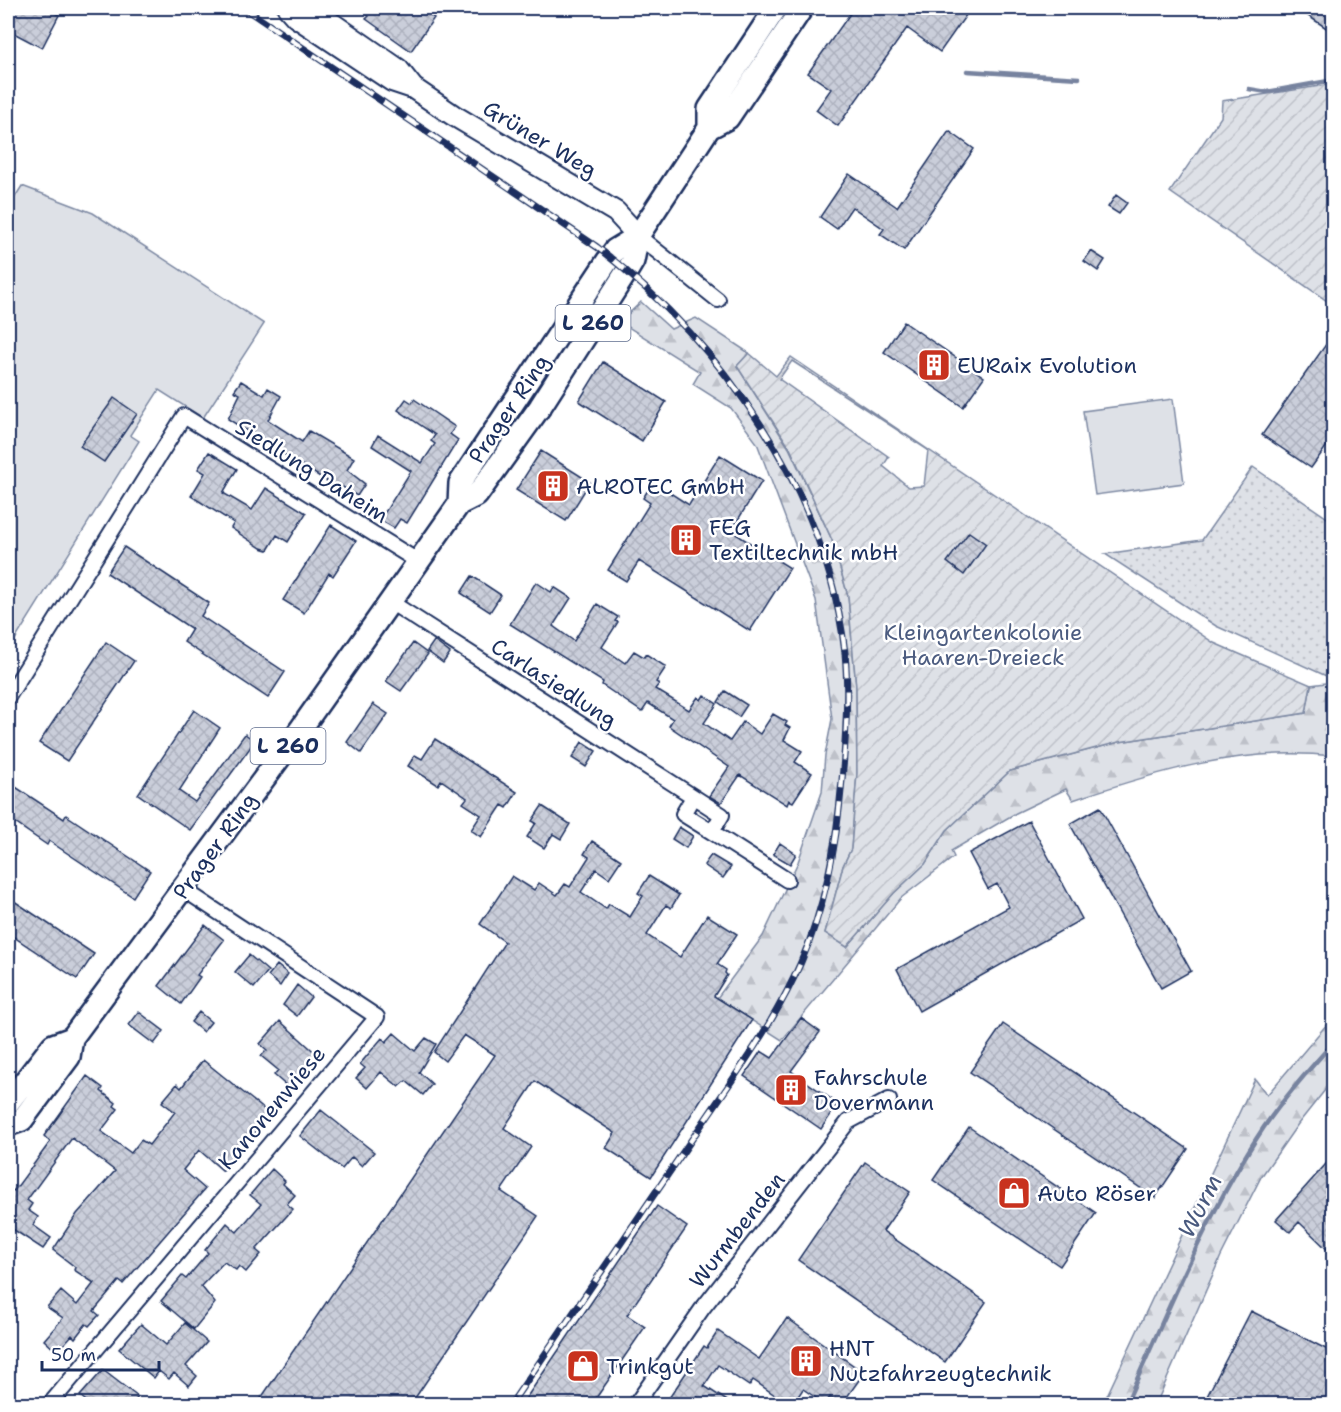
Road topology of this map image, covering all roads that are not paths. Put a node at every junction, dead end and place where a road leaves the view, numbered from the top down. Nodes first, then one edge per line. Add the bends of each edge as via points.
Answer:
1 (288, 8) edge
2 (310, 8) edge
3 (776, 8) edge
4 (802, 8) edge
5 (412, 88) junction
6 (709, 128) junction
7 (638, 236) junction
8 (718, 300) dead end
9 (419, 562) junction
10 (392, 603) junction
11 (8, 698) edge
12 (693, 797) junction
13 (712, 832) junction
14 (787, 880) dead end
15 (183, 889) junction
16 (72, 1038) junction
17 (889, 1100) dead end
18 (8, 1103) edge
19 (8, 1125) edge
20 (50, 1404) edge
21 (636, 1404) edge

1 - 5 street, Grüner Weg via 392,81
2 - 5 street, Grüner Weg via 398,69
3 - 6 main road, Prager Ring / L 260 via 709,109
4 - 6 main road, Prager Ring / L 260 via 733,113
5 - 7 street, Grüner Weg via 616,212
6 - 7 main road, Prager Ring / L 260
7 - 8 street
7 - 9 main road, Prager Ring / L 260 via 633,261 540,407 477,495 459,504
9 - 10 main road, Prager Ring / L 260
9 - 11 street, Siedlung Daheim via 184,416
10 - 12 street, Carlasiedlung
10 - 15 main road, Prager Ring / L 260
12 - 13 street via 683,814
12 - 13 street, Carlasiedlung via 723,815
13 - 14 street
15 - 16 main road, Prager Ring / L 260
15 - 20 street, Kanonenwiese via 376,1017
16 - 18 main road, Prager Ring / L 260 via 53,1045
16 - 19 main road, Prager Ring / L 260 via 69,1057 22,1120
17 - 21 street, Wurmbenden via 848,1122 702,1309

